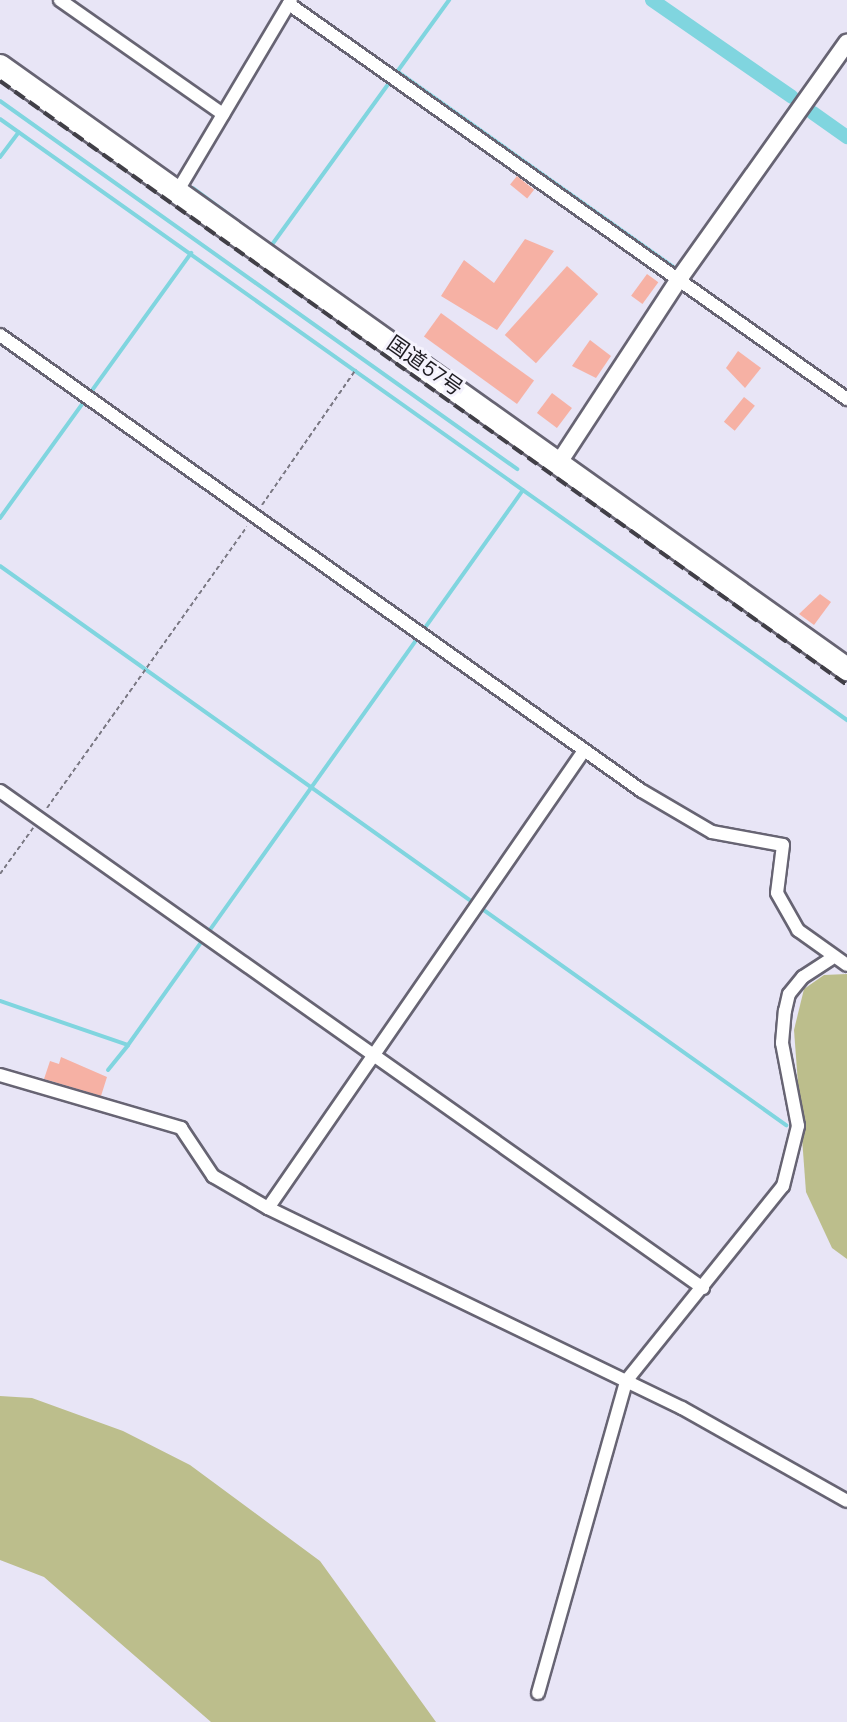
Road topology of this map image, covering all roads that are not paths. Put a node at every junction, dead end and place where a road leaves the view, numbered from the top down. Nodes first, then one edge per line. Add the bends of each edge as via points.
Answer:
1 (60, 0) edge
2 (290, 2) edge
3 (847, 43) edge
4 (0, 66) edge
5 (223, 114) junction
6 (177, 192) junction
7 (680, 279) junction
8 (0, 335) edge
9 (847, 399) edge
10 (560, 461) junction
11 (847, 669) edge
12 (583, 752) junction
13 (0, 791) edge
14 (831, 959) junction
15 (847, 965) edge
16 (377, 1056) junction
17 (0, 1075) edge
18 (268, 1208) junction
19 (704, 1288) junction
20 (626, 1381) junction
21 (847, 1501) edge
22 (538, 1693) dead end

1 - 5 street
2 - 5 street
2 - 7 street
3 - 7 street
4 - 6 highway, 国道57号
5 - 6 street
6 - 10 highway, 国道57号
7 - 9 street
7 - 10 street
8 - 12 street
10 - 11 highway, 国道57号
12 - 14 street via 712,832 783,845 777,893 798,930
12 - 16 street
13 - 16 street
14 - 15 street
14 - 19 street via 803,977 789,994 785,1011 782,1043 798,1112 795,1156 783,1186
16 - 18 street
16 - 19 street
17 - 18 street via 181,1128 213,1176
18 - 20 street
19 - 20 street
20 - 21 street via 765,1451
20 - 22 street

